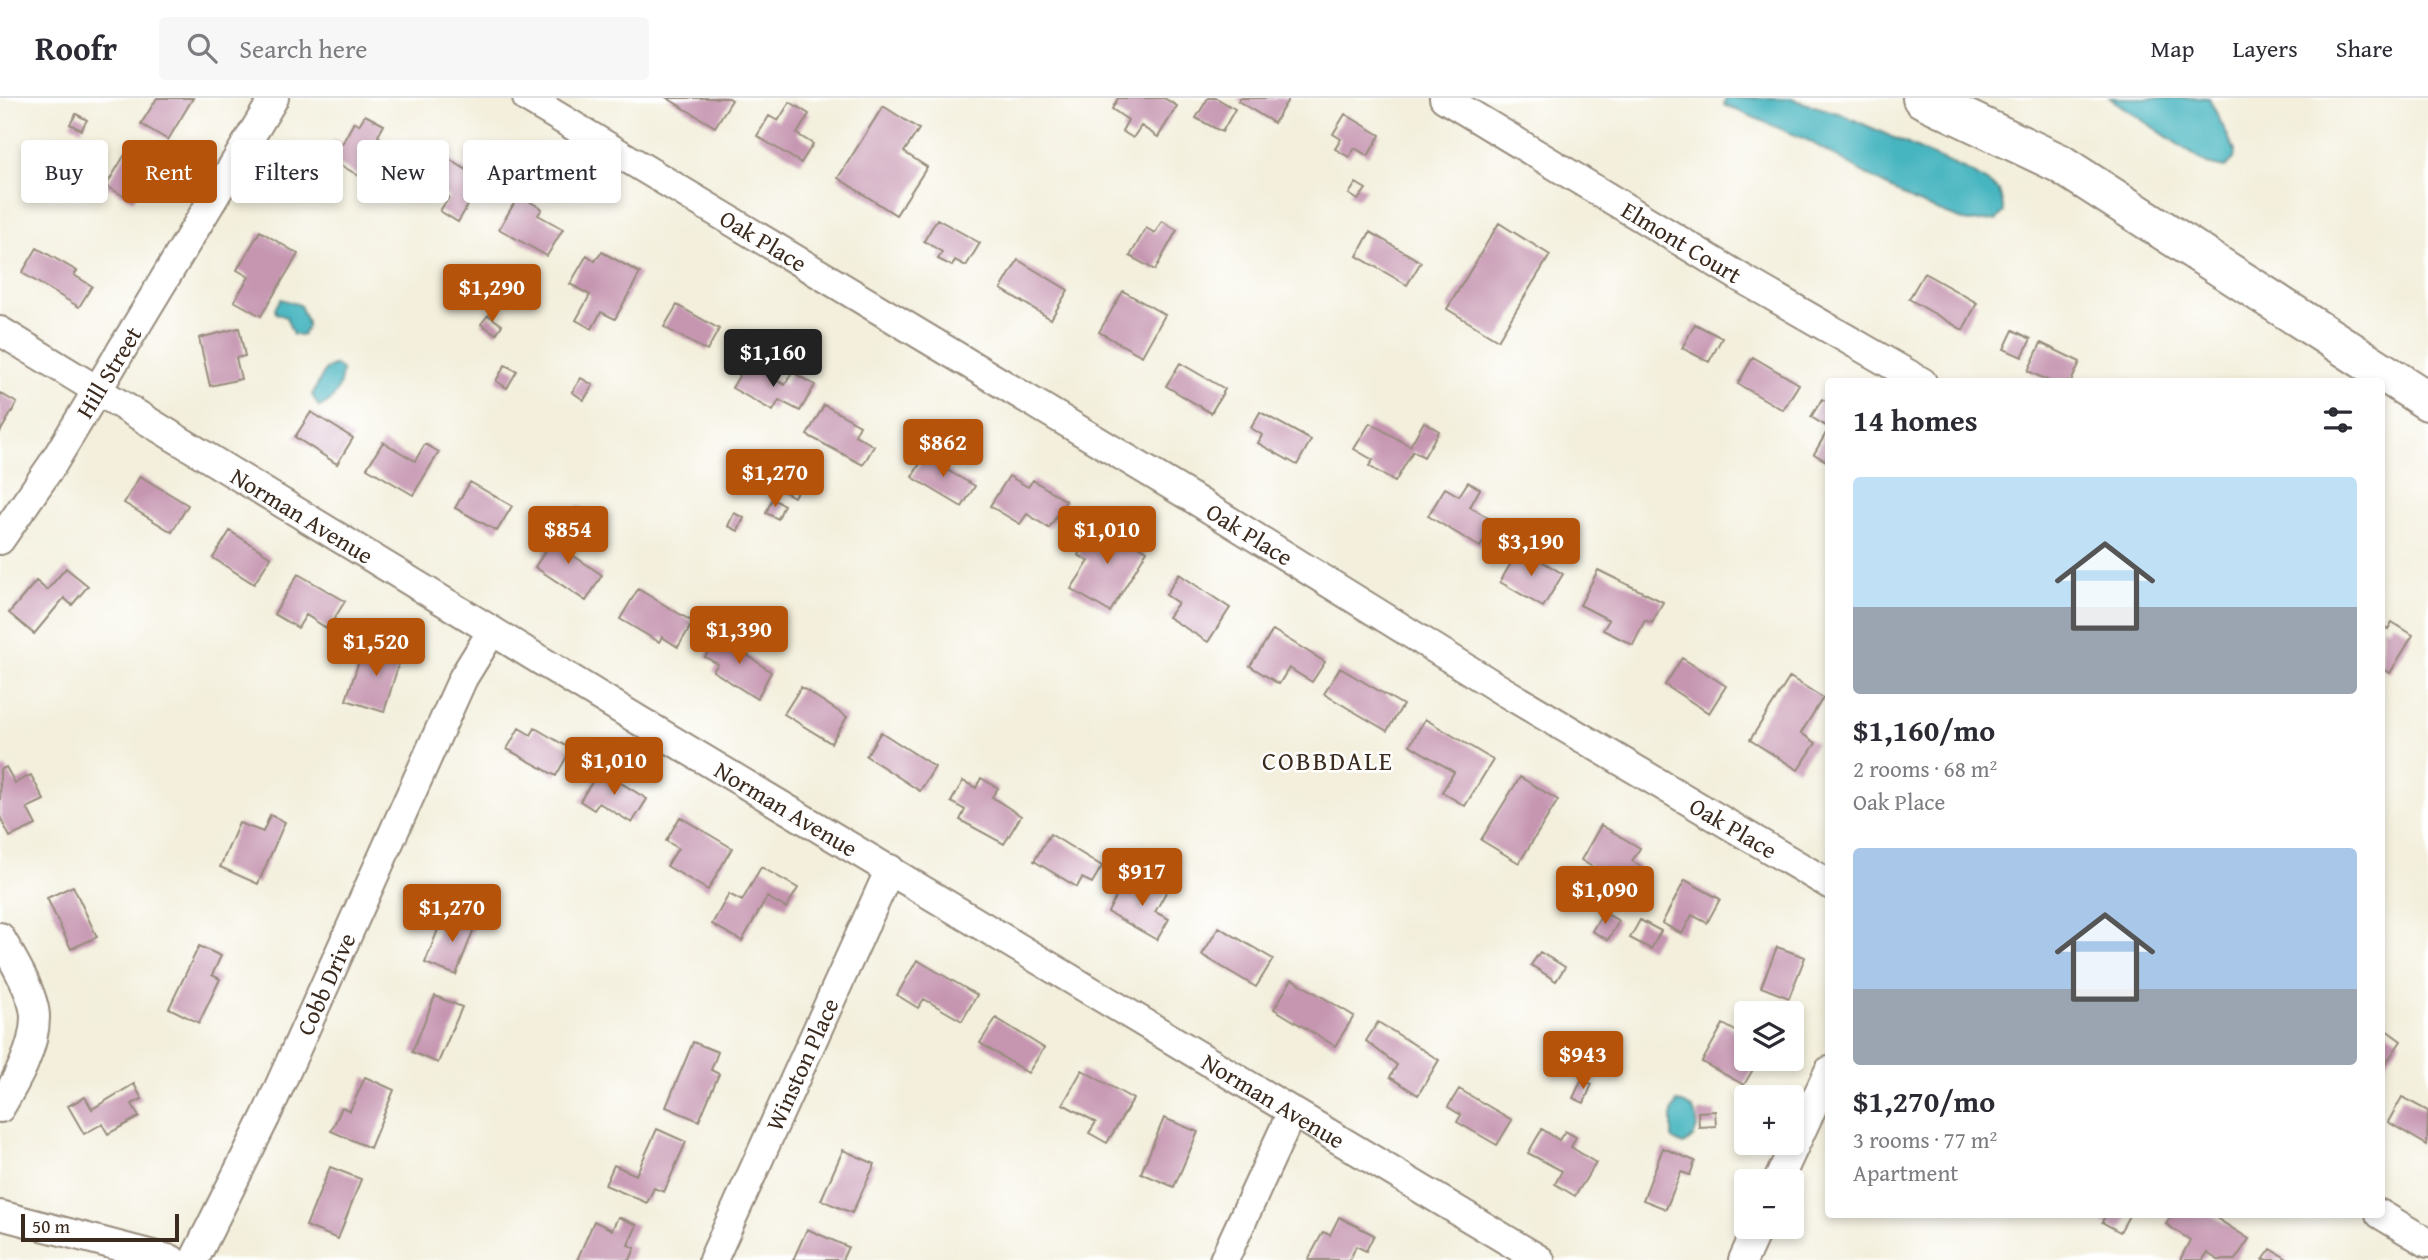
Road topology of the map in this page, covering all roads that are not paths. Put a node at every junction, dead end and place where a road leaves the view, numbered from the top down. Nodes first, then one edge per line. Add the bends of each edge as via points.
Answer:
1 (274, 98) edge
2 (527, 98) edge
3 (1444, 98) edge
4 (1922, 98) edge
5 (0, 331) edge
6 (1916, 378) edge
7 (97, 389) junction
8 (2428, 401) edge
9 (0, 540) edge
10 (492, 631) junction
11 (890, 869) junction
12 (1825, 882) edge
13 (0, 937) edge
14 (1825, 1079) edge
15 (0, 1108) edge
16 (1292, 1112) junction
17 (1784, 1169) edge
18 (0, 1215) edge
19 (2385, 1218) edge
20 (1752, 1239) edge
21 (2428, 1243) edge
22 (172, 1260) edge
23 (194, 1260) edge
24 (713, 1260) edge
25 (1224, 1260) edge
26 (1540, 1260) edge
27 (1742, 1260) edge

1 - 7 street, Hill Street
2 - 12 street, Oak Place
3 - 6 street, Elmont Court
4 - 8 highway via 2059,163
5 - 7 street, Norman Avenue
7 - 9 street, Hill Street
7 - 10 street, Norman Avenue
10 - 11 street, Norman Avenue
10 - 23 street, Cobb Drive via 463,678 266,1116
11 - 16 street, Norman Avenue
11 - 24 street, Winston Place
13 - 15 street via 32,1000 35,1016 23,1065
14 - 17 street
16 - 25 street
16 - 26 street, Norman Avenue
18 - 22 street
19 - 21 street
20 - 27 street

